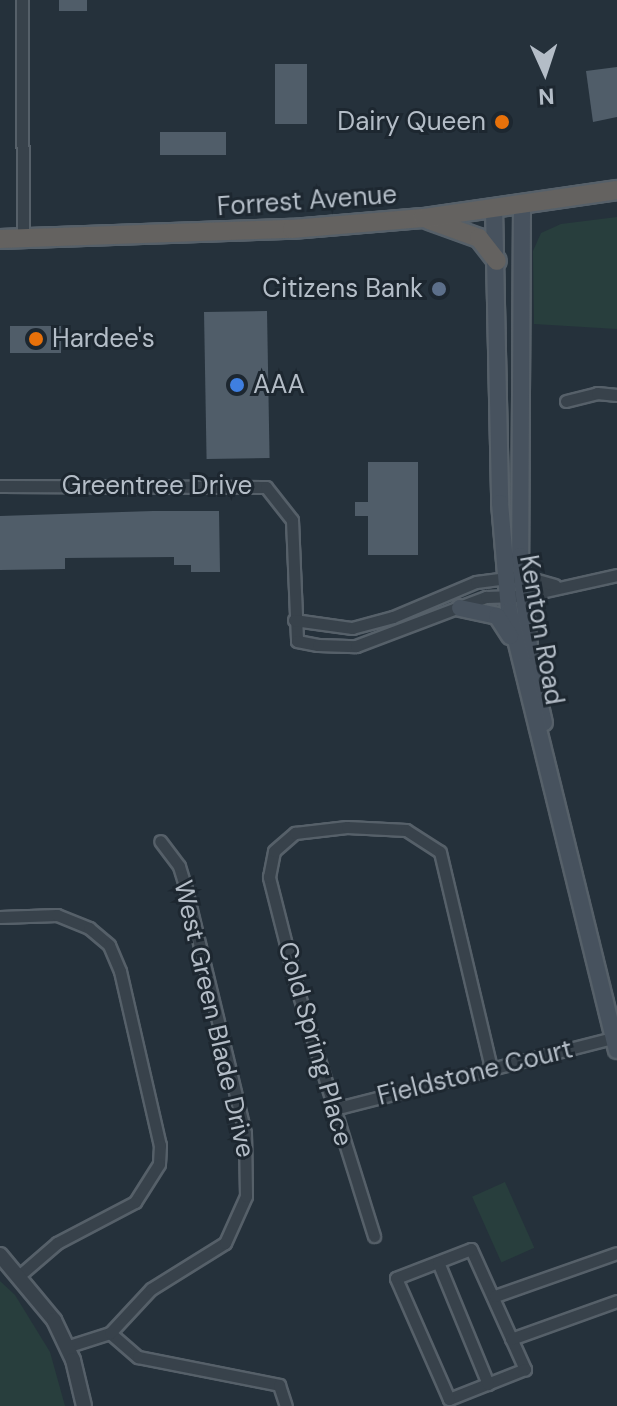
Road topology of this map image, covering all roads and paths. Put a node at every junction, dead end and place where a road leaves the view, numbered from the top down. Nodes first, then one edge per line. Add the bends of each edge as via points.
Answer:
1 (22, 0) edge
2 (617, 190) edge
3 (522, 204) junction
4 (494, 208) junction
5 (423, 218) junction
6 (0, 239) edge
7 (23, 239) junction
8 (497, 261) junction
9 (617, 395) edge
10 (566, 401) dead end
11 (0, 486) edge
12 (617, 575) edge
13 (523, 576) junction
14 (505, 578) junction
15 (555, 585) junction
16 (515, 596) junction
17 (460, 608) junction
18 (294, 620) junction
19 (516, 656) junction
20 (160, 841) dead end
21 (0, 917) edge
22 (617, 1016) edge
23 (616, 1042) edge
24 (491, 1068) junction
25 (334, 1109) junction
26 (374, 1236) dead end
27 (617, 1253) edge
28 (0, 1255) edge
29 (438, 1262) junction
30 (21, 1274) junction
31 (495, 1296) junction
32 (617, 1301) edge
33 (110, 1333) junction
34 (511, 1339) junction
35 (66, 1347) junction
36 (488, 1384) junction
37 (84, 1406) edge
38 (286, 1406) edge

1 - 7 street
2 - 3 highway, Forrest Avenue
3 - 4 highway, Forrest Avenue
3 - 13 main road, Kenton Road
4 - 5 highway, Forrest Avenue
4 - 8 main road, Kenton Road
5 - 7 highway, Forrest Avenue via 224,234
5 - 8 highway via 479,238
6 - 7 highway, Forrest Avenue
8 - 14 main road, Kenton Road
9 - 10 street via 597,393
11 - 18 street, Greentree Drive via 266,487 292,520
12 - 15 street, Greentree Drive
13 - 14 street
13 - 15 street
13 - 16 main road, Kenton Road
14 - 16 main road, Kenton Road
14 - 18 street via 476,582 352,628
15 - 16 street, Greentree Drive
16 - 17 street, Greentree Drive
16 - 19 main road, Kenton Road
16 - 22 main road, Kenton Road
17 - 18 street, Greentree Drive via 356,646 297,641
17 - 19 main road via 497,616
19 - 23 main road, Kenton Road
20 - 33 street, West Green Blade Drive via 179,866 186,889 245,1133 249,1179 243,1209 225,1243 151,1289
21 - 30 street via 57,915 89,928 109,945 120,971 160,1145 159,1164 135,1202 57,1243
23 - 24 street, Fieldstone Court
24 - 25 street, Fieldstone Court
24 - 25 street, Cold Spring Place via 440,852 417,833 347,827 295,833 274,851 269,877
25 - 26 street, Cold Spring Place
27 - 31 street
28 - 30 street
29 - 31 street via 471,1249
29 - 36 street
29 - 36 street via 396,1278 449,1399
30 - 35 street
31 - 34 street
32 - 34 street
33 - 35 street, West Green Blade Drive
33 - 38 street via 138,1357 279,1385
34 - 36 street via 525,1369
35 - 37 street

